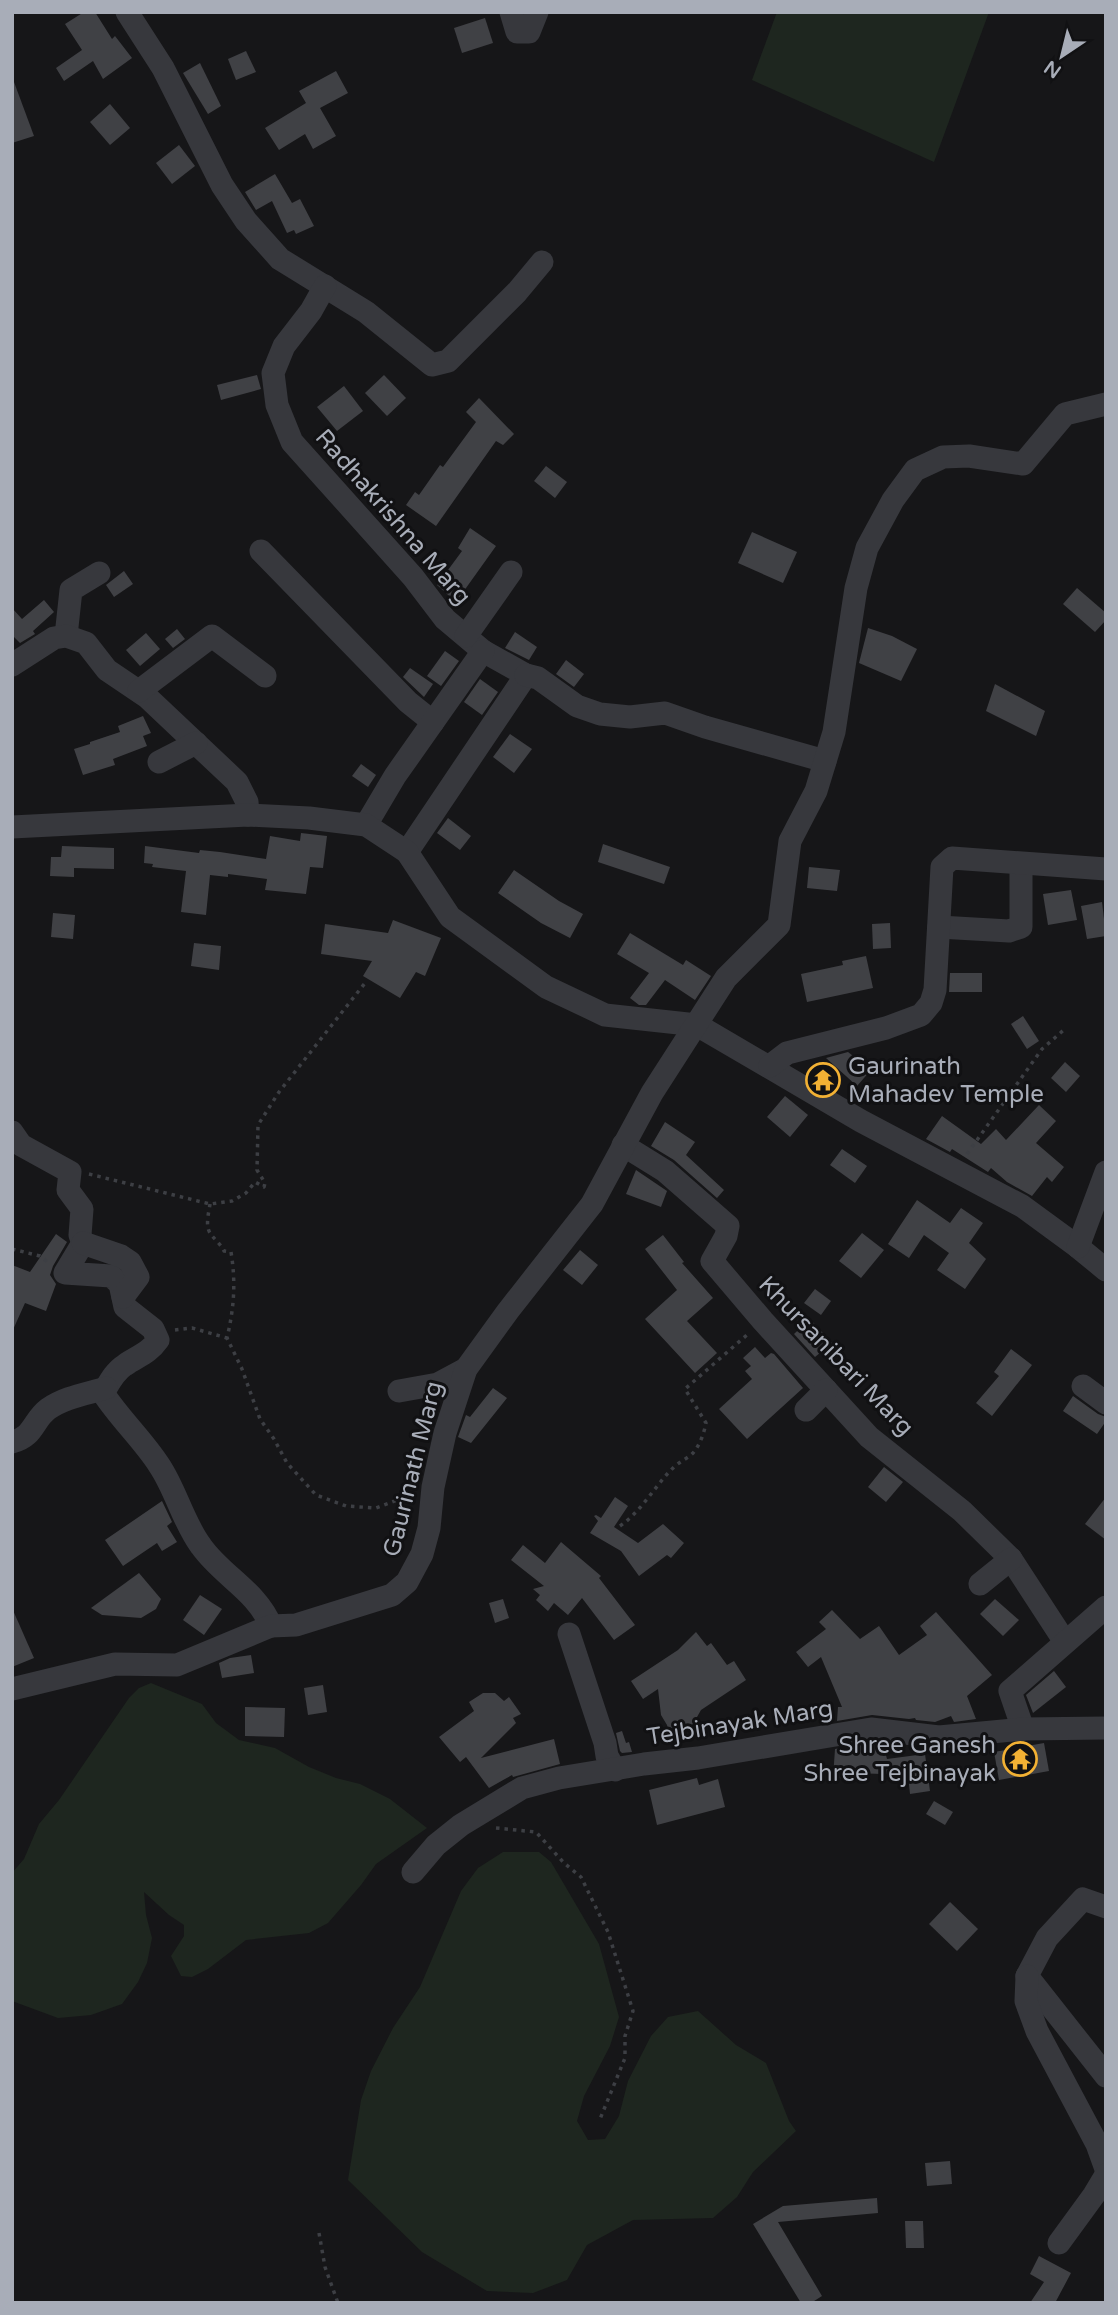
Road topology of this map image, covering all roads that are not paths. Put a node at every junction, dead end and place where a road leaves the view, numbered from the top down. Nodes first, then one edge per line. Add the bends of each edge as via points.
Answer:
1 (127, 12) edge
2 (511, 12) edge
3 (537, 12) edge
4 (542, 262) dead end
5 (325, 286) junction
6 (1106, 404) edge
7 (261, 551) dead end
8 (511, 572) dead end
9 (99, 573) dead end
10 (66, 636) junction
11 (474, 644) junction
12 (12, 665) edge
13 (526, 675) junction
14 (265, 676) dead end
15 (139, 691) junction
16 (433, 722) junction
17 (196, 743) junction
18 (825, 761) junction
19 (159, 762) dead end
20 (248, 815) junction
21 (366, 825) junction
22 (12, 827) edge
23 (407, 852) junction
24 (1021, 864) junction
25 (1106, 869) edge
26 (939, 927) junction
27 (697, 1025) junction
28 (770, 1066) junction
29 (12, 1132) edge
30 (623, 1145) junction
31 (1106, 1172) edge
32 (83, 1243) junction
33 (1078, 1247) junction
34 (1106, 1270) edge
35 (123, 1297) junction
36 (466, 1369) junction
37 (1083, 1386) dead end
38 (106, 1388) junction
39 (825, 1390) junction
40 (399, 1391) dead end
41 (1106, 1403) edge
42 (806, 1410) dead end
43 (12, 1442) edge
44 (1011, 1559) junction
45 (980, 1584) dead end
46 (1106, 1607) edge
47 (271, 1626) junction
48 (569, 1634) dead end
49 (1065, 1642) junction
50 (12, 1689) edge
51 (1023, 1728) junction
52 (1106, 1728) edge
53 (615, 1770) junction
54 (413, 1872) dead end
55 (1106, 1907) edge
56 (1027, 1976) junction
57 (1106, 2076) edge
58 (1106, 2169) edge
59 (1106, 2175) edge
60 (1059, 2243) dead end

1 - 5 street via 163,68 222,185 246,221 281,259
2 - 3 street via 517,32 529,32
4 - 5 street via 448,361 432,365
5 - 11 street, Radhakrishna Marg via 284,346 273,373 277,405 292,442 445,619
6 - 18 street, Gaurinath Marg via 1065,414 1023,464 957,455 915,470 867,548
7 - 16 street
8 - 11 street, Radhakrishna Marg
9 - 10 street via 71,590
10 - 12 street via 54,638
10 - 15 street via 86,643 107,670
11 - 13 street
11 - 16 street
13 - 18 street via 600,714 665,713
13 - 23 street
14 - 15 street via 212,636
15 - 17 street
16 - 21 street
17 - 19 street
17 - 20 street via 237,782
18 - 27 street, Gaurinath Marg via 816,791 790,841 779,925 726,978
20 - 21 street
20 - 22 street
21 - 23 street
23 - 27 street via 450,917 546,987 605,1015
24 - 25 street
24 - 26 street via 951,858 942,867
24 - 26 street via 1021,926 1009,931
26 - 28 street via 935,990 921,1015 787,1053
27 - 28 street
27 - 30 street, Gaurinath Marg
28 - 33 street via 861,1121 1022,1206
29 - 32 street via 21,1145 70,1172 68,1190 82,1209
30 - 36 street, Gaurinath Marg via 592,1204
30 - 39 street, Khursanibari Marg via 665,1171 728,1226 712,1261
31 - 33 street
32 - 35 street via 130,1262 138,1278
32 - 35 street via 65,1273 111,1276 120,1284
33 - 34 street
35 - 38 street via 125,1307 153,1329 158,1340 122,1366
36 - 40 street via 438,1384
36 - 47 street, Gaurinath Marg via 445,1433 422,1554 407,1582 392,1595 296,1625
37 - 41 street
38 - 43 street via 62,1400 45,1411 31,1432
38 - 47 street via 103,1393 114,1409 166,1475 201,1546 264,1609
39 - 42 street
39 - 44 street, Khursanibari Marg via 869,1437 962,1511
44 - 45 street
44 - 49 street, Khursanibari Marg
46 - 49 street
47 - 50 street, Gaurinath Marg via 177,1665 115,1664
48 - 53 street
49 - 51 street via 1010,1691
51 - 52 street, Tejbinayak Marg
51 - 53 street, Tejbinayak Marg via 939,1737 871,1729
53 - 54 street, Tejbinayak Marg via 522,1788 461,1825
55 - 56 street via 1083,1899 1048,1938
56 - 57 street
56 - 58 street via 1026,2001 1037,2031
59 - 60 street

